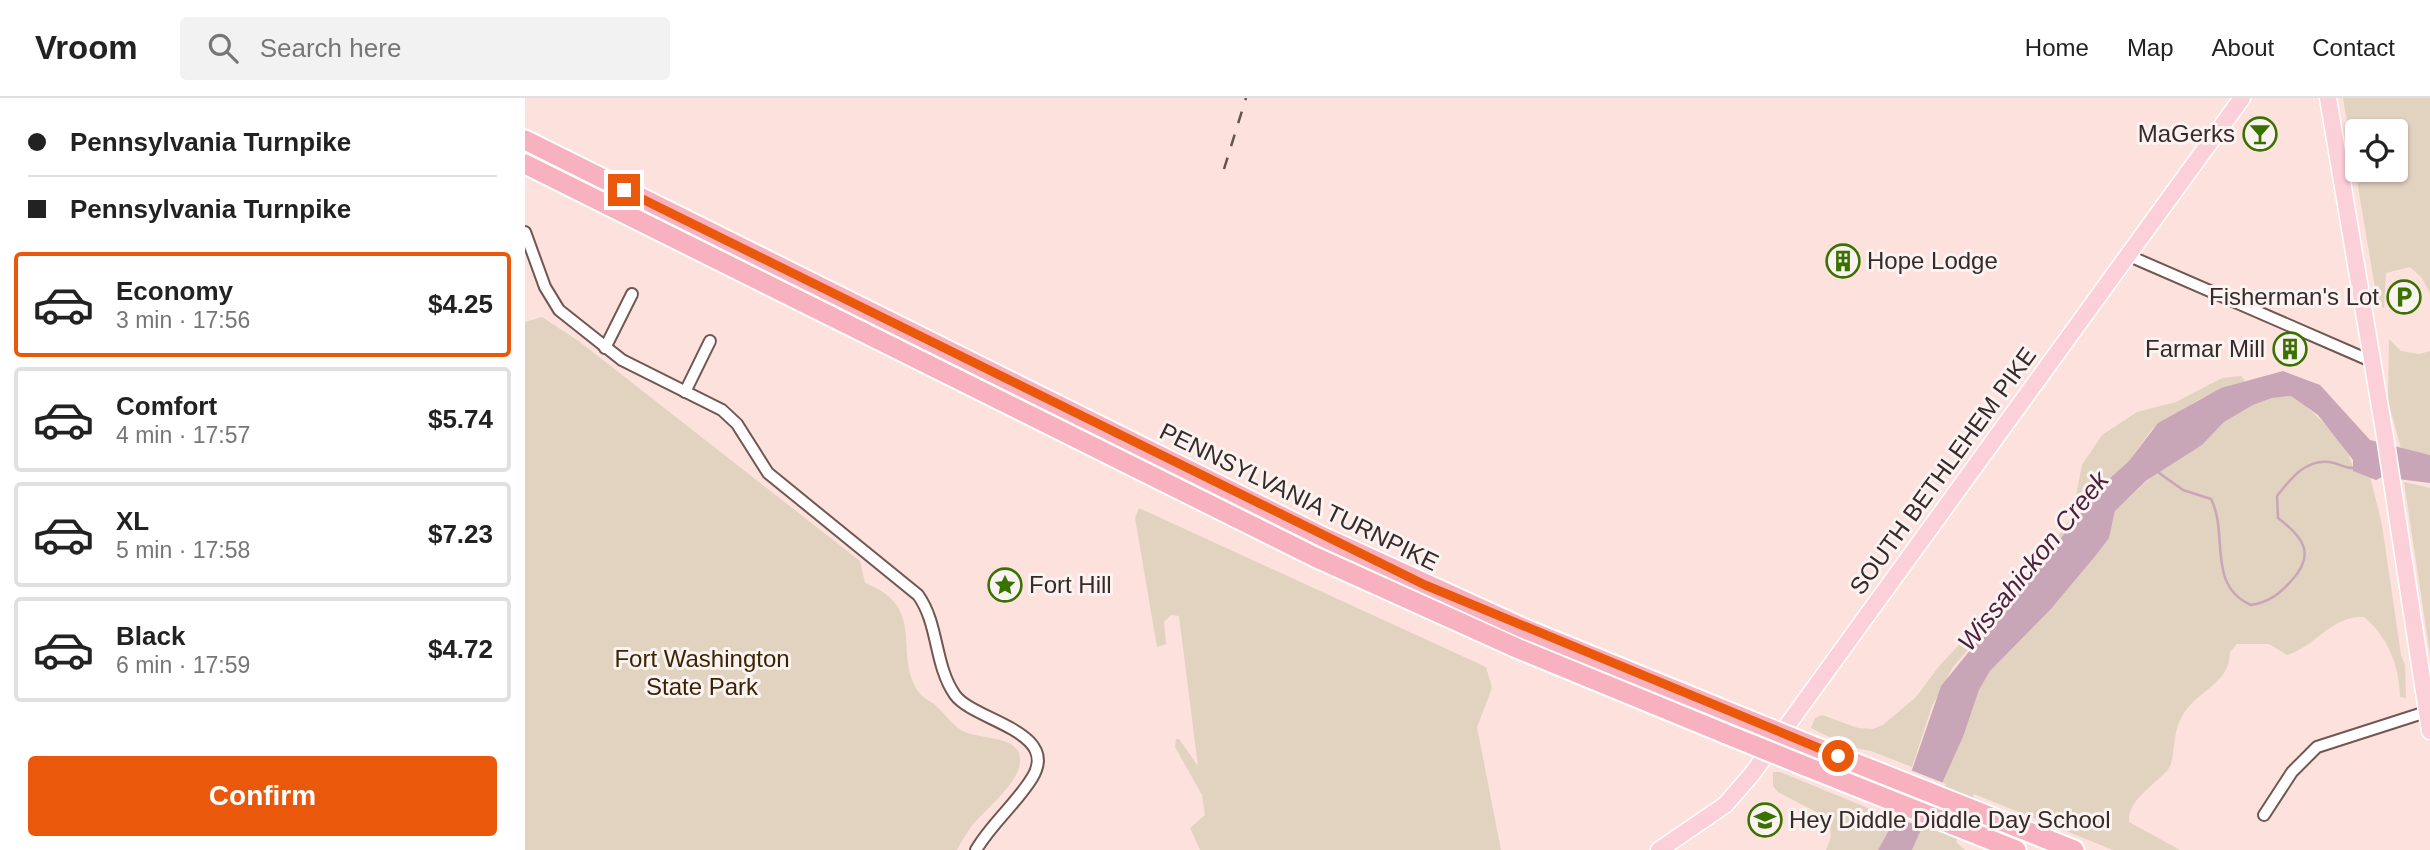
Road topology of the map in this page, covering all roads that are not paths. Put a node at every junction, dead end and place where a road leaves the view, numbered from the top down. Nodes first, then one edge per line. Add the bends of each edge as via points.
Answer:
1 (2242, 98) edge
2 (2328, 98) edge
3 (525, 140) edge
4 (525, 164) edge
5 (525, 232) edge
6 (2127, 255) junction
7 (531, 264) edge
8 (632, 294) dead end
9 (710, 341) dead end
10 (605, 348) junction
11 (2371, 361) junction
12 (685, 392) junction
13 (2426, 712) junction
14 (2430, 731) edge
15 (2264, 815) dead end
16 (976, 850) edge
17 (1660, 850) edge
18 (2016, 850) edge
19 (2074, 850) edge

1 - 6 main road, SOUTH BETHLEHEM PIKE
2 - 11 main road
3 - 19 highway, PENNSYLVANIA TURNPIKE, bridge via 1334,542 1525,629
4 - 18 highway, PENNSYLVANIA TURNPIKE, bridge via 1315,557 1519,649
5 - 7 street
6 - 11 street
6 - 17 main road, SOUTH BETHLEHEM PIKE via 1752,774 1725,805
7 - 10 street via 553,303
8 - 10 street
9 - 12 street
10 - 12 street
11 - 13 main road
12 - 16 street via 729,415 768,473 908,585 930,617 944,670 958,699 1033,745 1034,774
13 - 14 main road
13 - 15 street via 2317,747 2292,772

